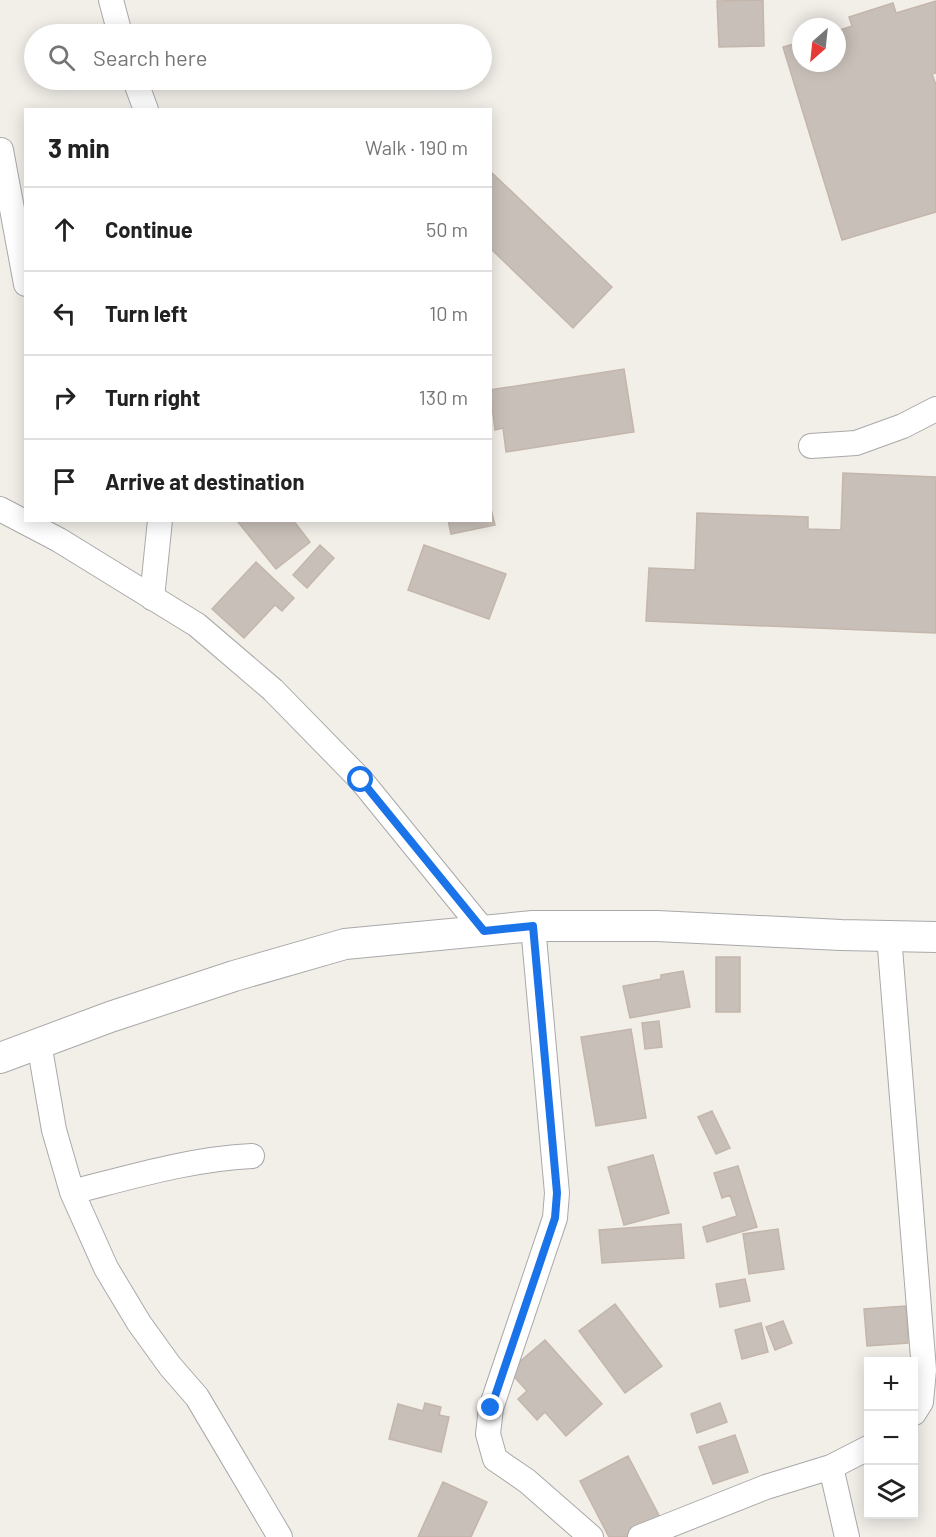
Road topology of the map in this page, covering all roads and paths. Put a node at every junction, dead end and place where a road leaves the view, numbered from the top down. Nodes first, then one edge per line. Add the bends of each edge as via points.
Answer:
1 (111, 0) edge
2 (117, 24) edge
3 (139, 90) edge
4 (145, 108) edge
5 (1, 150) edge
6 (24, 273) edge
7 (936, 410) edge
8 (812, 446) dead end
9 (0, 509) edge
10 (24, 517) edge
11 (37, 522) edge
12 (160, 522) edge
13 (60, 530) edge
14 (152, 598) junction
15 (533, 926) junction
16 (484, 931) junction
17 (889, 936) junction
18 (936, 937) edge
19 (39, 1043) junction
20 (0, 1058) edge
21 (252, 1156) dead end
22 (72, 1192) junction
23 (915, 1411) edge
24 (864, 1450) edge
25 (831, 1467) junction
26 (280, 1537) edge
27 (591, 1537) edge
28 (640, 1537) edge
29 (847, 1537) edge

1 - 2 street
3 - 4 street
5 - 6 street
7 - 8 street via 856,443
9 - 10 street
11 - 13 street
12 - 14 street
13 - 14 street
14 - 16 street via 197,625 273,690 361,780
15 - 16 street
15 - 17 street via 657,926
15 - 27 street via 557,1193 555,1218 491,1408 488,1434 495,1459 527,1481
16 - 19 street via 345,944 234,976
17 - 18 street
17 - 23 street via 924,1370 921,1402
19 - 20 street
19 - 22 street via 54,1130
21 - 22 street via 190,1163
22 - 26 street via 106,1268 139,1323 197,1397
24 - 25 street
25 - 28 street via 766,1487
25 - 29 street

